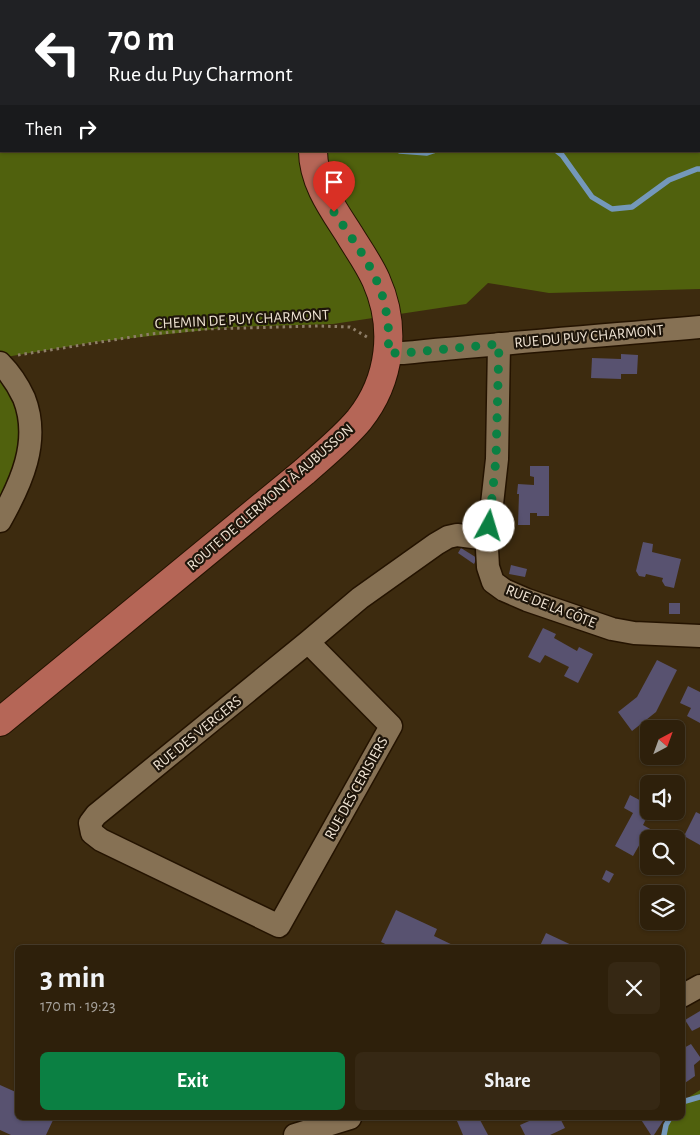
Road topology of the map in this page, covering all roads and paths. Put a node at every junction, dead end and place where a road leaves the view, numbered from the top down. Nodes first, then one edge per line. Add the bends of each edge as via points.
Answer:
1 (313, 152) edge
2 (700, 327) edge
3 (499, 344) junction
4 (388, 353) junction
5 (4, 360) edge
6 (0, 521) edge
7 (488, 539) junction
8 (700, 636) edge
9 (308, 642) junction
10 (0, 722) edge
11 (279, 926) joint
12 (700, 986) edge
13 (685, 994) edge
14 (343, 1120) edge
15 (294, 1135) edge

1 - 4 main road, ROUTE DE CLERMONT À AUBUSSON via 324,194 370,268 382,294 389,330
2 - 3 street, RUE DU PUY CHARMONT
3 - 4 street, RUE DU PUY CHARMONT
3 - 7 street, RUE DE LA CÔTE via 496,459
4 - 5 path, CHEMIN DE PUY CHARMONT via 350,327 318,326 151,334
4 - 10 main road, ROUTE DE CLERMONT À AUBUSSON via 371,402 341,439
5 - 6 street via 21,392 31,429 20,483
7 - 8 street, RUE DE LA CÔTE via 488,567 493,582 504,590 612,629
7 - 9 street, RUE DES VERGERS via 457,535 442,540 360,598
9 - 11 street, RUE DES CERISIERS via 391,726
9 - 11 street, RUE DES VERGERS via 90,823 92,833 102,840
12 - 13 street
14 - 15 street

